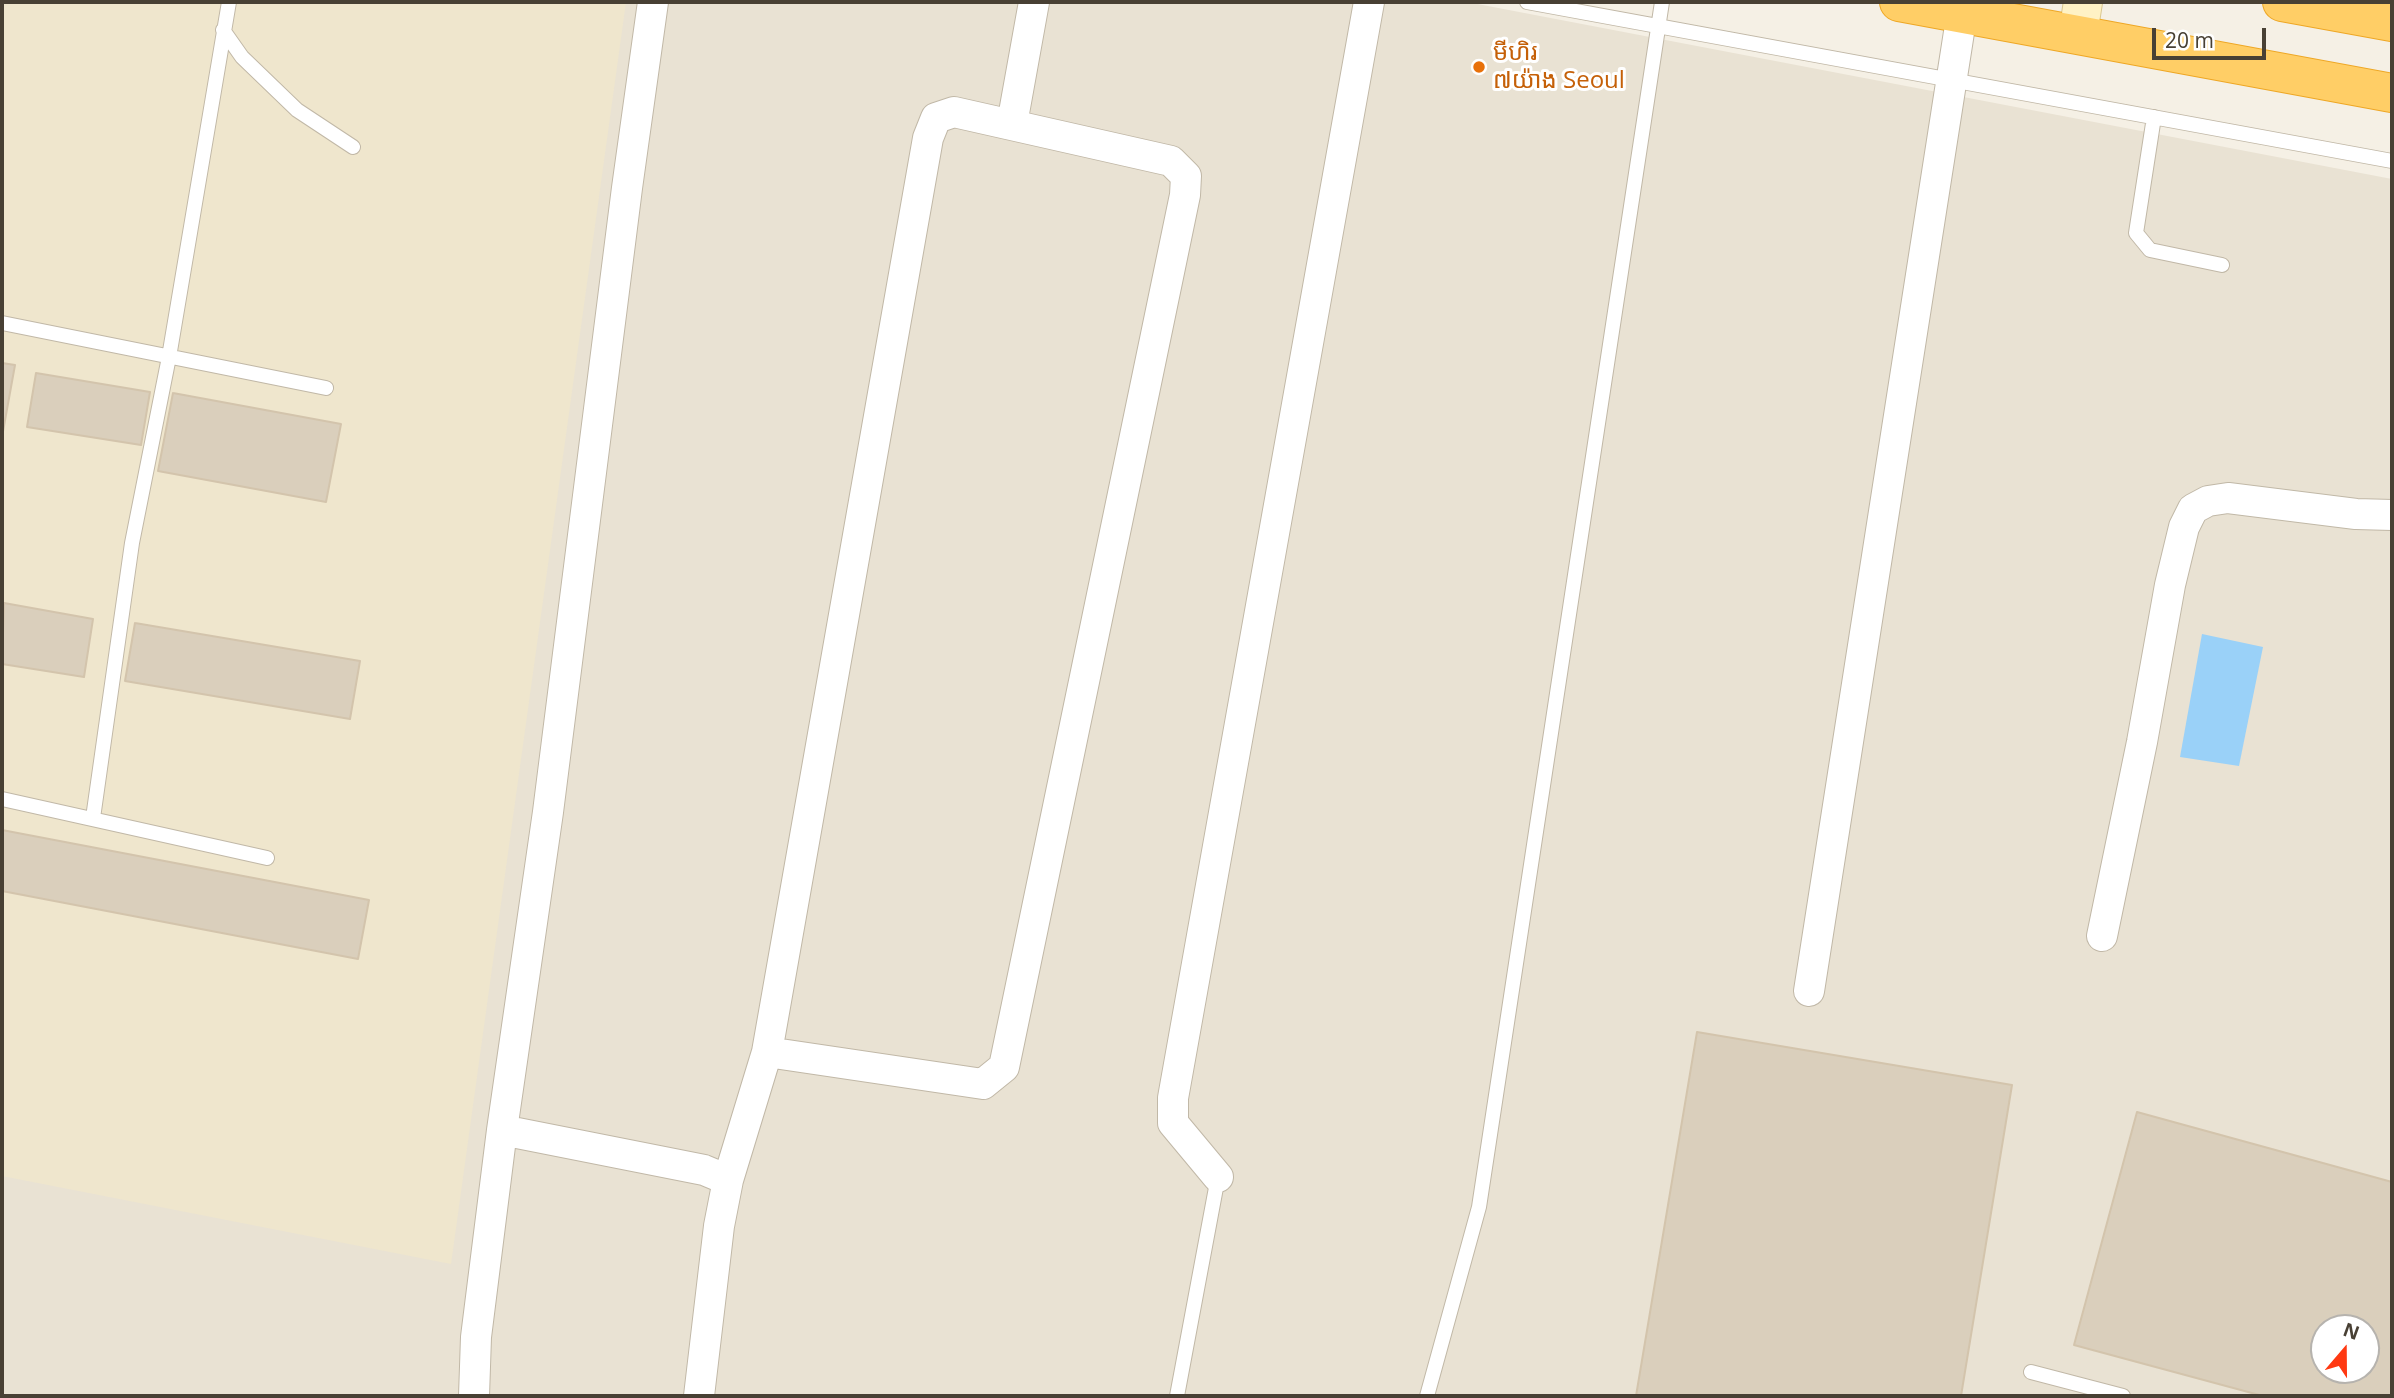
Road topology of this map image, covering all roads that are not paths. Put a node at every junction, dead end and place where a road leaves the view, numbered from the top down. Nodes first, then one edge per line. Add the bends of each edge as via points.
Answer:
1 (229, 2) edge
2 (653, 2) edge
3 (1034, 2) edge
4 (1369, 2) edge
5 (1527, 2) edge
6 (1662, 2) edge
7 (1899, 2) edge
8 (2282, 2) edge
9 (1962, 13) junction
10 (2080, 18) edge
11 (2392, 22) edge
12 (1659, 26) junction
13 (223, 30) junction
14 (1952, 80) junction
15 (2392, 93) edge
16 (2154, 117) junction
17 (1012, 124) junction
18 (353, 147) dead end
19 (2392, 161) edge
20 (2222, 265) dead end
21 (2, 323) edge
22 (169, 357) junction
23 (326, 388) dead end
24 (2392, 515) edge
25 (2, 799) edge
26 (93, 818) junction
27 (267, 858) dead end
28 (2102, 936) dead end
29 (1808, 991) dead end
30 (767, 1052) junction
31 (502, 1130) junction
32 (1218, 1177) joint
33 (728, 1180) junction
34 (2031, 1372) dead end
35 (474, 1396) edge
36 (699, 1396) edge
37 (1177, 1396) edge
38 (1427, 1396) edge
39 (2123, 1396) edge

1 - 13 lane
2 - 31 street
3 - 17 street
4 - 32 street via 1173,1098 1173,1123
5 - 12 lane
6 - 12 lane
7 - 9 highway
8 - 11 highway
9 - 10 highway
9 - 14 street
10 - 15 highway
12 - 14 lane
12 - 38 lane via 1479,1207
13 - 18 lane via 242,57 297,110
13 - 22 lane
14 - 16 lane
14 - 29 street
16 - 19 lane
16 - 20 lane via 2136,233 2150,250
17 - 30 street via 954,112 936,118 929,138
17 - 30 street via 1171,160 1186,176 1004,1067 983,1084
21 - 22 lane
22 - 23 lane
22 - 26 lane via 132,543
24 - 28 street via 2228,498 2193,509 2170,585
25 - 26 lane
26 - 27 lane
30 - 33 street
31 - 33 street via 704,1170
31 - 35 street via 476,1337
32 - 37 lane
33 - 36 street
34 - 39 lane

